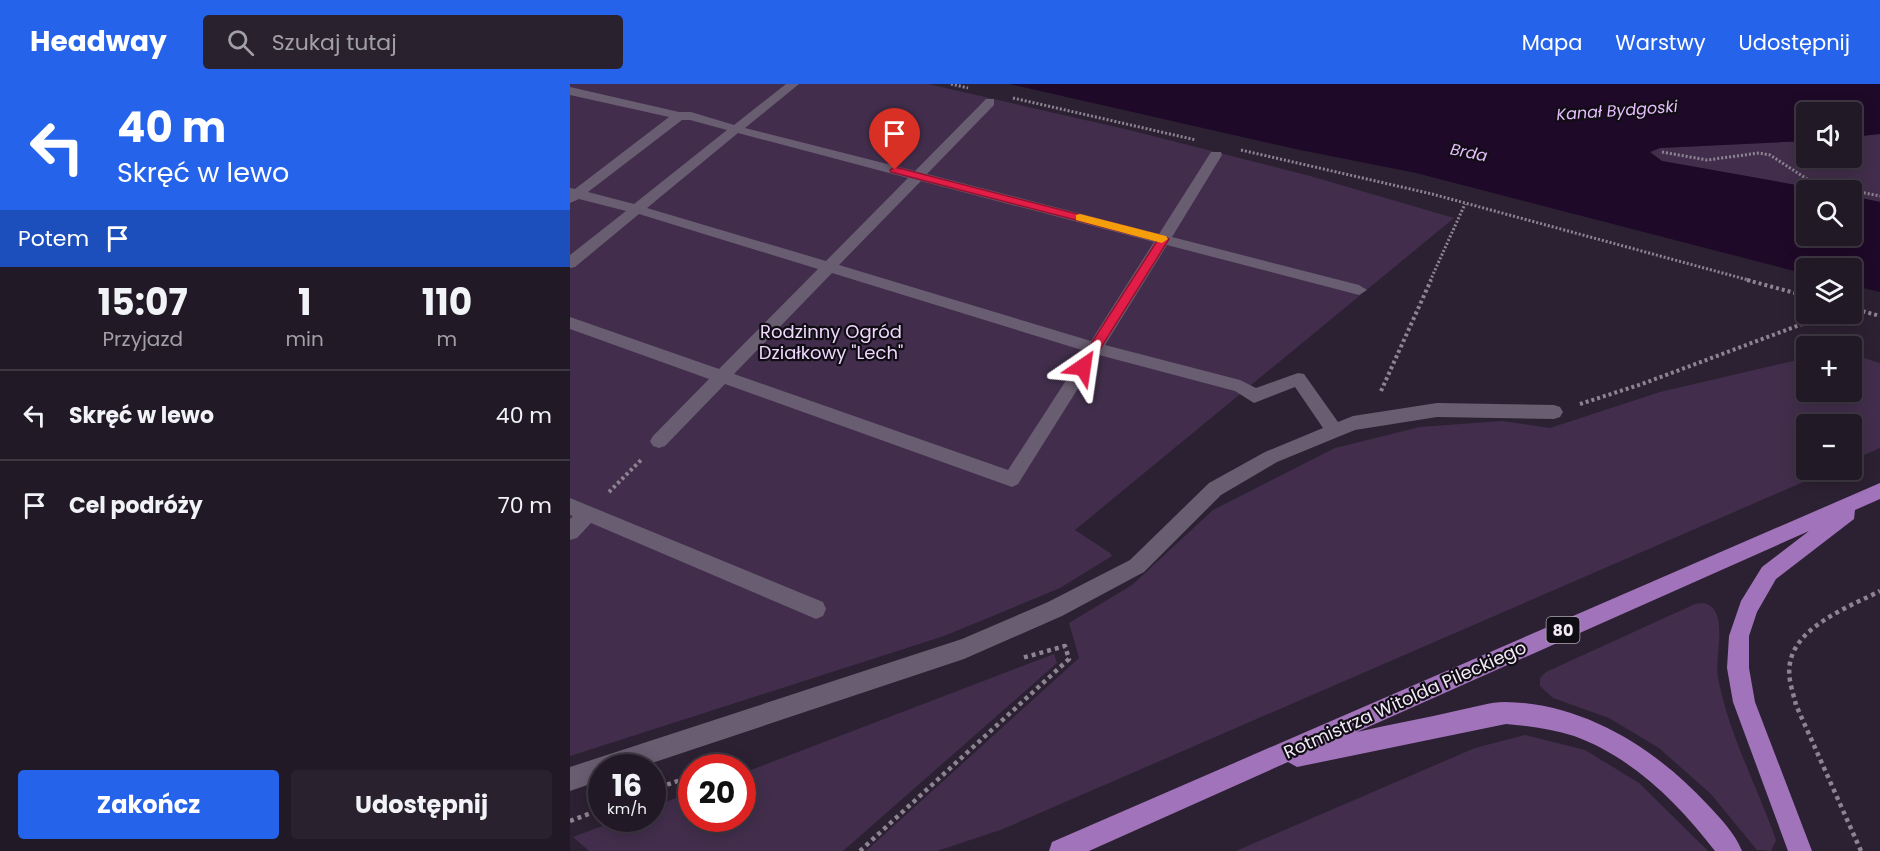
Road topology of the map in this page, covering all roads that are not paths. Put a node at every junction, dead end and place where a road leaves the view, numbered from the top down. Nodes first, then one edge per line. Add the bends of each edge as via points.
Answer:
1 (793, 84) edge
2 (570, 90) edge
3 (990, 102) dead end
4 (679, 116) junction
5 (736, 129) junction
6 (1216, 155) dead end
7 (918, 176) junction
8 (572, 195) edge
9 (636, 210) junction
10 (1163, 239) junction
11 (570, 262) edge
12 (829, 267) junction
13 (1359, 290) dead end
14 (570, 323) edge
15 (1095, 348) junction
16 (722, 377) junction
17 (1554, 412) road end
18 (1335, 431) junction
19 (659, 441) road end
20 (1874, 493) edge
21 (579, 510) edge
22 (570, 532) edge
23 (816, 609) dead end
24 (645, 754) edge
25 (1257, 765) junction
26 (588, 773) edge
27 (570, 779) edge
28 (1061, 851) edge
29 (1730, 851) edge
30 (1800, 851) edge

1 - 5 lane
2 - 4 lane
3 - 7 lane
4 - 5 lane
4 - 8 lane
5 - 7 lane
5 - 9 lane
6 - 10 lane
7 - 10 lane
7 - 12 lane
8 - 9 lane
9 - 11 lane
9 - 12 lane
10 - 13 lane
10 - 15 lane
12 - 15 lane
12 - 16 lane
14 - 16 lane
15 - 16 lane via 1012,480
15 - 18 lane via 1240,386 1254,396 1298,379
16 - 19 lane
17 - 18 lane via 1437,410 1353,423
18 - 24 lane via 1271,457 1215,489 1137,566 1055,609 964,649
20 - 25 main road, Rotmistrza Witolda Pileckiego / 80
20 - 30 main road via 1769,573 1748,608 1739,636 1737,668 1744,702
21 - 22 lane
21 - 23 lane
25 - 28 main road, Rotmistrza Witolda Pileckiego / 80
25 - 29 main road via 1505,713 1557,719 1600,735 1635,756 1704,816
26 - 27 lane

